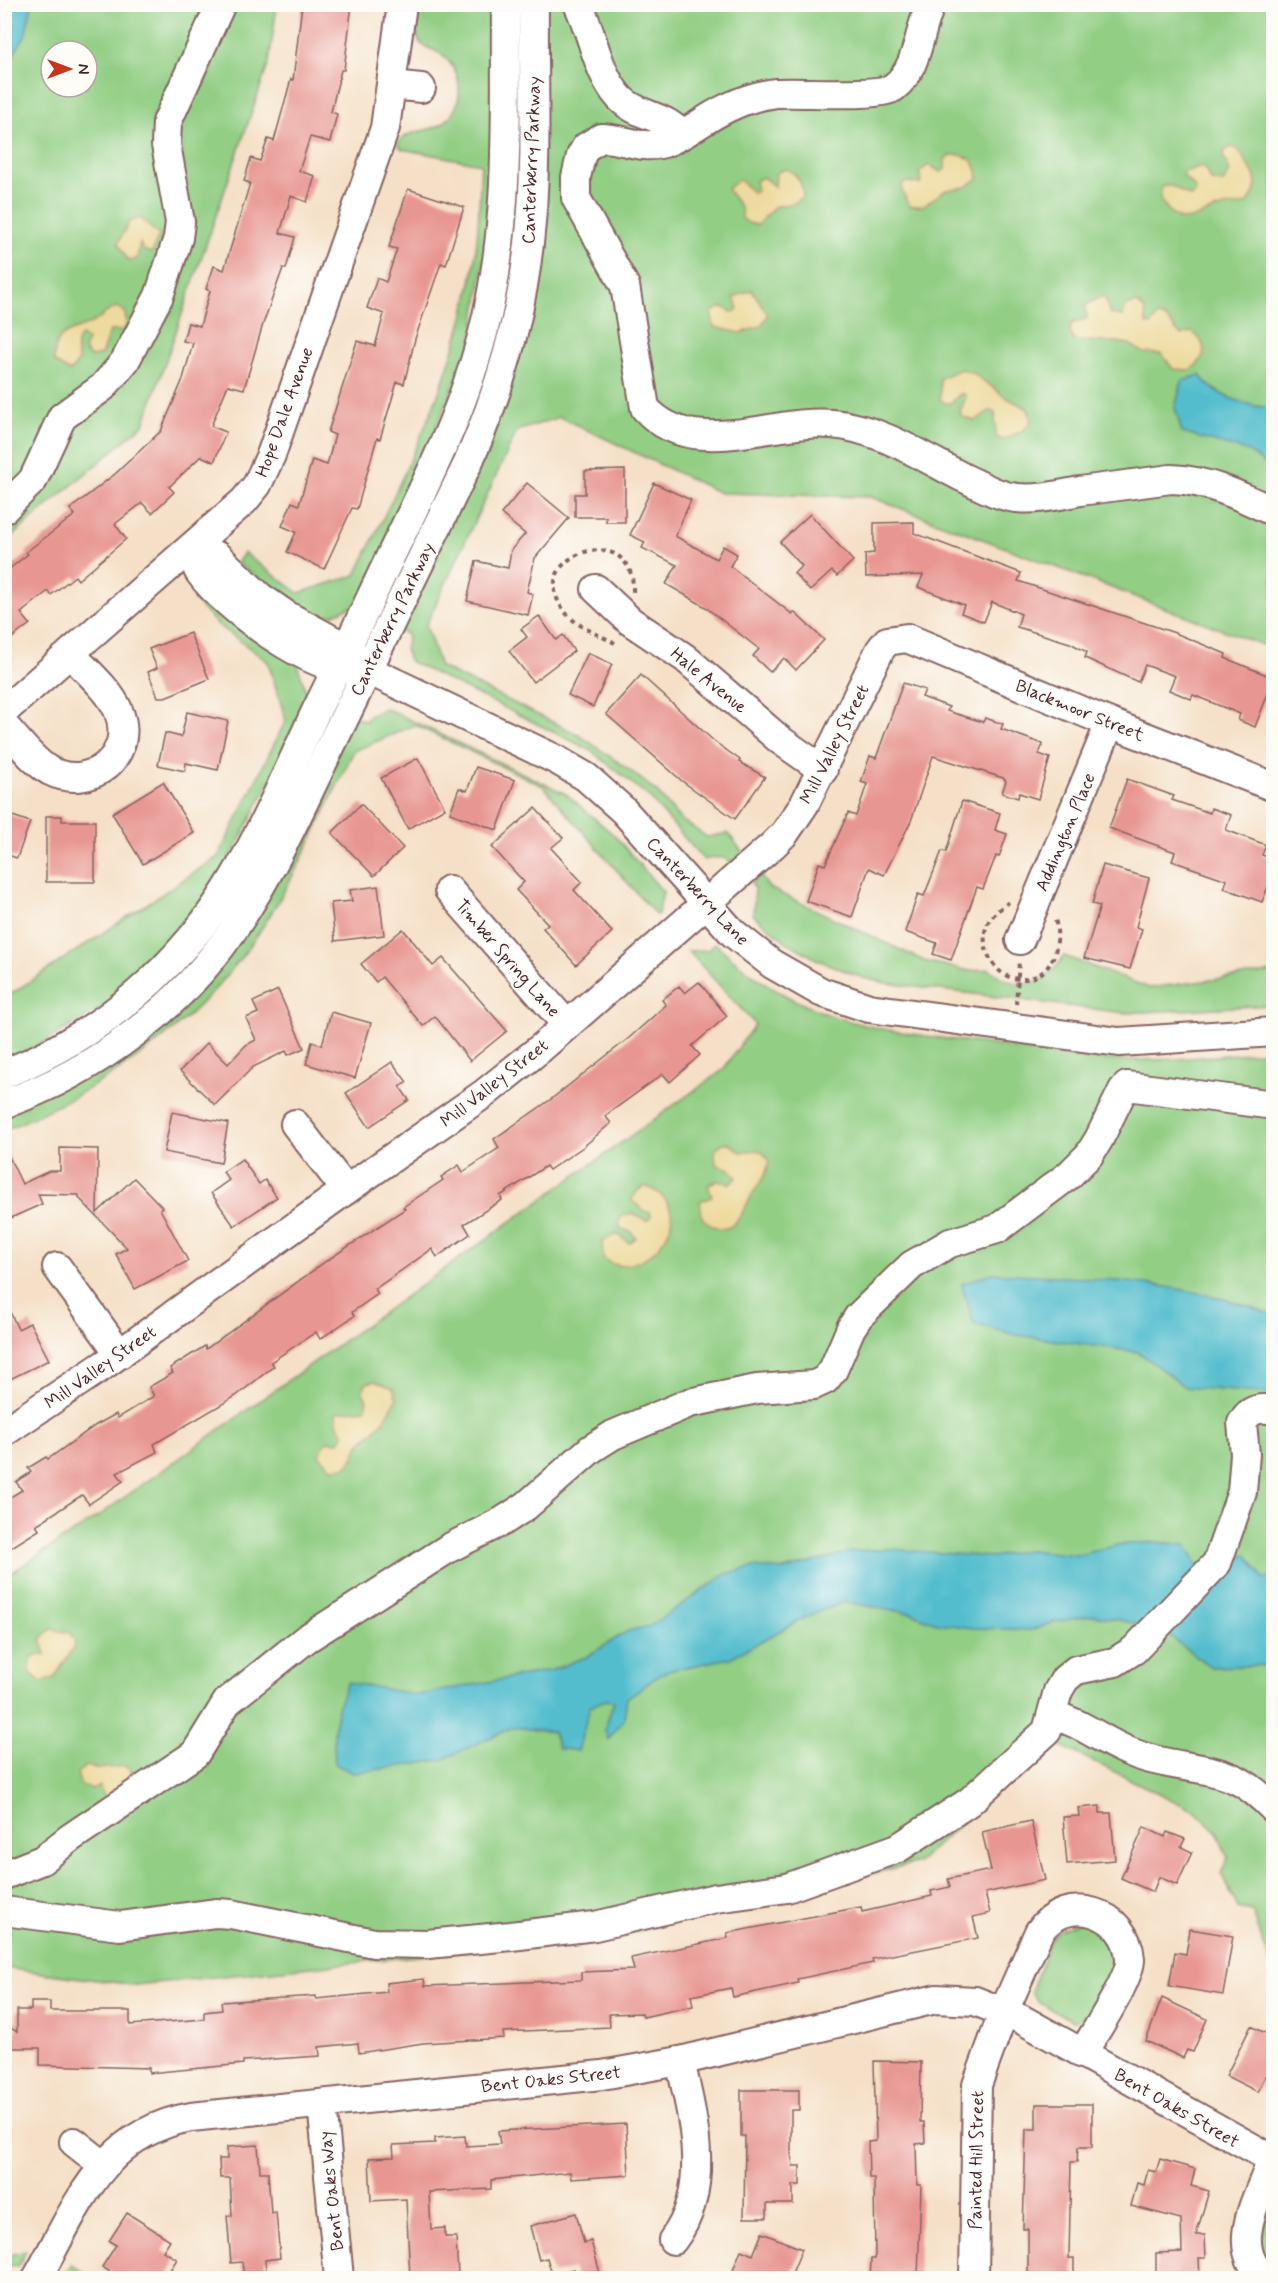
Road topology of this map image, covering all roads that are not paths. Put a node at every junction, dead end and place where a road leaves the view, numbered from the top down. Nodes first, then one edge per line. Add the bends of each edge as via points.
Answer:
1 (221, 4) edge
2 (402, 4) edge
3 (506, 4) edge
4 (534, 4) edge
5 (578, 4) edge
6 (931, 4) edge
7 (392, 85) junction
8 (421, 88) dead end
9 (681, 135) junction
10 (4, 508) edge
11 (1274, 512) edge
12 (194, 546) junction
13 (596, 589) dead end
14 (887, 641) joint
15 (71, 654) junction
16 (342, 659) junction
17 (368, 670) junction
18 (4, 711) edge
19 (1110, 723) junction
20 (4, 726) edge
21 (823, 770) junction
22 (1274, 787) edge
23 (449, 890) dead end
24 (707, 903) junction
25 (1020, 940) road end
26 (567, 1025) junction
27 (1274, 1032) edge
28 (4, 1074) edge
29 (4, 1104) edge
30 (1274, 1105) edge
31 (295, 1124) dead end
32 (346, 1190) junction
33 (57, 1267) dead end
34 (120, 1354) junction
35 (1274, 1410) edge
36 (4, 1432) edge
37 (1052, 1715) junction
38 (1274, 1809) edge
39 (4, 1875) edge
40 (4, 1911) edge
41 (1004, 2011) junction
42 (1083, 2054) junction
43 (680, 2061) junction
44 (322, 2104) junction
45 (74, 2142) dead end
46 (1273, 2160) edge
47 (103, 2165) junction
48 (673, 2240) dead end
49 (37, 2278) edge
50 (339, 2278) edge
51 (974, 2278) edge
52 (1266, 2278) edge

1 - 10 street via 167,122 166,144 179,229 159,296 125,361 103,387 62,417 33,480
2 - 7 street, Hope Dale Avenue
3 - 16 street, Canterberry Parkway via 502,221 482,337 442,450
4 - 17 street, Canterberry Parkway via 531,220 522,290 506,359 475,447
5 - 9 street via 602,66 620,98 639,112 669,122
6 - 9 street via 911,66 892,89 776,93 746,99
7 - 8 street
7 - 12 street, Hope Dale Avenue via 385,128 266,468 244,501
9 - 11 street via 649,146 608,138 594,141 581,156 576,177 579,208 625,286 644,402 656,420 698,434 744,433 819,423 848,426 885,438 1007,496 1042,498 1186,479 1208,484
12 - 15 street, Hope Dale Avenue
12 - 16 street, Canterberry Lane via 217,556 253,591
13 - 21 street, Hale Avenue via 630,621 691,663 780,740
14 - 19 street, Blackmoor Street via 908,638
14 - 21 street, Mill Valley Street
15 - 18 street, Hope Dale Avenue
15 - 20 street via 110,696 122,723 120,746 107,765 89,777 58,775 45,768
16 - 17 street, Canterberry Lane
16 - 28 street, Canterberry Parkway via 252,842 192,938 161,971 95,1026 43,1057
17 - 24 street, Canterberry Lane via 586,777 618,804
17 - 29 street, Canterberry Parkway via 260,887 210,960 176,997 111,1050 62,1079
19 - 22 street, Blackmoor Street
19 - 25 street, Addington Place
21 - 24 street, Mill Valley Street via 784,833
23 - 26 street, Timber Spring Lane
24 - 26 street, Mill Valley Street
24 - 27 street, Canterberry Lane via 734,933 772,964 821,992 869,1008 1119,1042
26 - 32 street, Mill Valley Street via 485,1093
30 - 39 street via 1127,1086 1089,1155 1042,1197 997,1229 950,1244 912,1265 870,1303 851,1328 825,1380 814,1385 757,1389 689,1403 613,1435 591,1449 526,1506 449,1548 306,1639 227,1702 195,1754 158,1782 70,1838 52,1854
31 - 32 street
32 - 34 street, Mill Valley Street
33 - 34 street
34 - 36 street, Mill Valley Street
35 - 37 street via 1253,1410 1242,1423 1242,1492 1218,1563 1125,1656 1115,1662 1076,1670 1065,1679
37 - 38 street via 1074,1721 1135,1755 1238,1780
37 - 40 street via 1047,1731 969,1802 898,1848 787,1888 716,1898 595,1926 398,1945 231,1914 120,1926
41 - 42 street, Bent Oaks Street
41 - 42 street via 1043,1926 1053,1917 1070,1911 1081,1909 1099,1914 1122,1933 1129,1966
41 - 43 street, Bent Oaks Street via 975,2001 936,1999
41 - 51 street, Painted Hill Street via 984,2060 975,2096
42 - 46 street, Bent Oaks Street
43 - 44 street, Bent Oaks Street via 602,2075
43 - 48 street via 695,2130 695,2173 692,2206
44 - 47 street, Bent Oaks Street via 180,2119 142,2134 114,2152
44 - 50 street, Bent Oaks Way
45 - 47 street
46 - 52 street, Bent Oaks Street via 1245,2243 1252,2265
47 - 49 street, Bent Oaks Street

